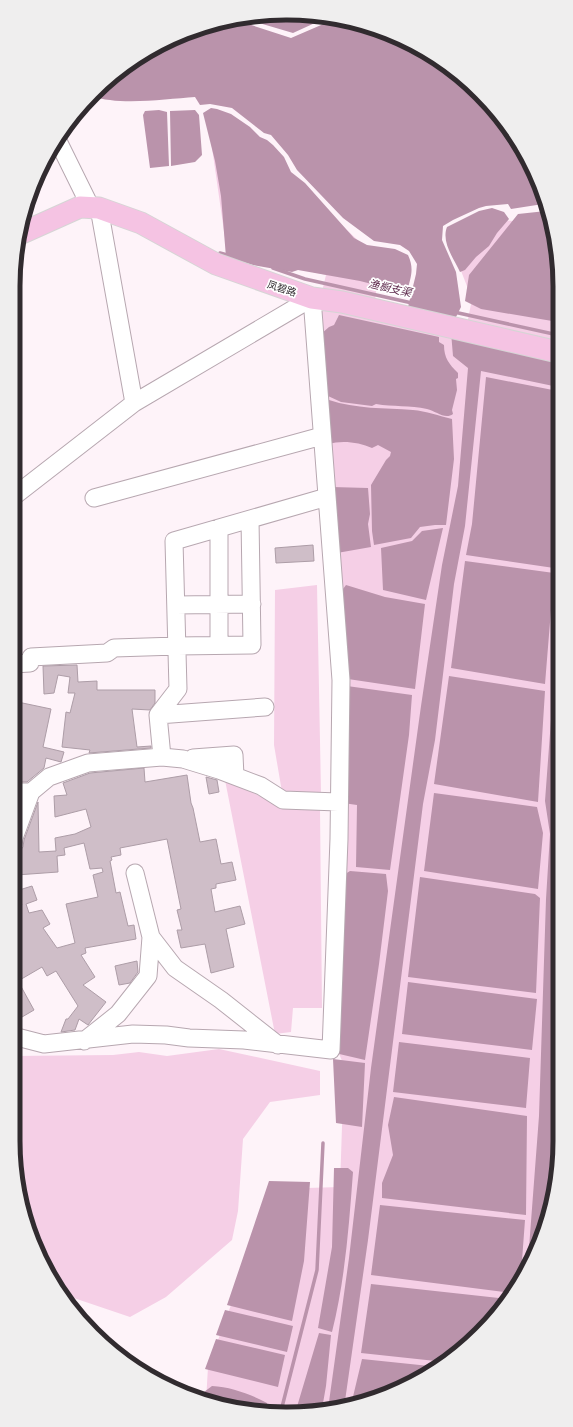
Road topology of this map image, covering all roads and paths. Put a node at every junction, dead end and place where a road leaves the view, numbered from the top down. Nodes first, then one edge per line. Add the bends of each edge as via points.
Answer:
1 (61, 145) edge
2 (95, 208) junction
3 (26, 232) edge
4 (312, 298) junction
5 (553, 351) edge
6 (134, 403) junction
7 (322, 436) junction
8 (20, 492) edge
9 (327, 496) junction
10 (94, 498) dead end
11 (250, 519) junction
12 (219, 528) junction
13 (219, 604) junction
14 (252, 604) junction
15 (176, 605) junction
16 (219, 645) junction
17 (177, 646) junction
18 (20, 664) edge
19 (265, 707) dead end
20 (158, 715) junction
21 (162, 757) junction
22 (20, 792) edge
23 (31, 792) junction
24 (338, 802) junction
25 (20, 824) edge
26 (135, 873) dead end
27 (151, 937) junction
28 (20, 1038) edge
29 (84, 1041) junction
30 (278, 1044) junction

1 - 2 street
2 - 3 main road, 凤碧路 via 80,207
2 - 4 main road, 凤碧路 via 141,223 216,264
2 - 6 street
4 - 5 main road, 凤碧路 via 342,302
4 - 6 street
4 - 7 street
6 - 8 street
7 - 9 street
7 - 10 street
9 - 11 street
9 - 24 street via 341,680
11 - 12 street
11 - 14 street
12 - 13 street
12 - 15 street via 174,541
13 - 14 street
13 - 15 street
13 - 16 street
14 - 16 street via 252,645
15 - 17 street
16 - 17 street
17 - 18 street via 114,648 107,653 31,657 30,663
17 - 20 street via 178,689
19 - 20 street
20 - 21 street
21 - 23 street via 88,763 50,777
21 - 24 street via 183,758 235,776 261,786 283,800
22 - 23 street
23 - 25 street
24 - 30 street via 339,839 331,1050
26 - 27 street
27 - 29 street via 148,976 118,1014
27 - 30 street via 175,968
28 - 29 street via 44,1044
29 - 30 street via 133,1034

